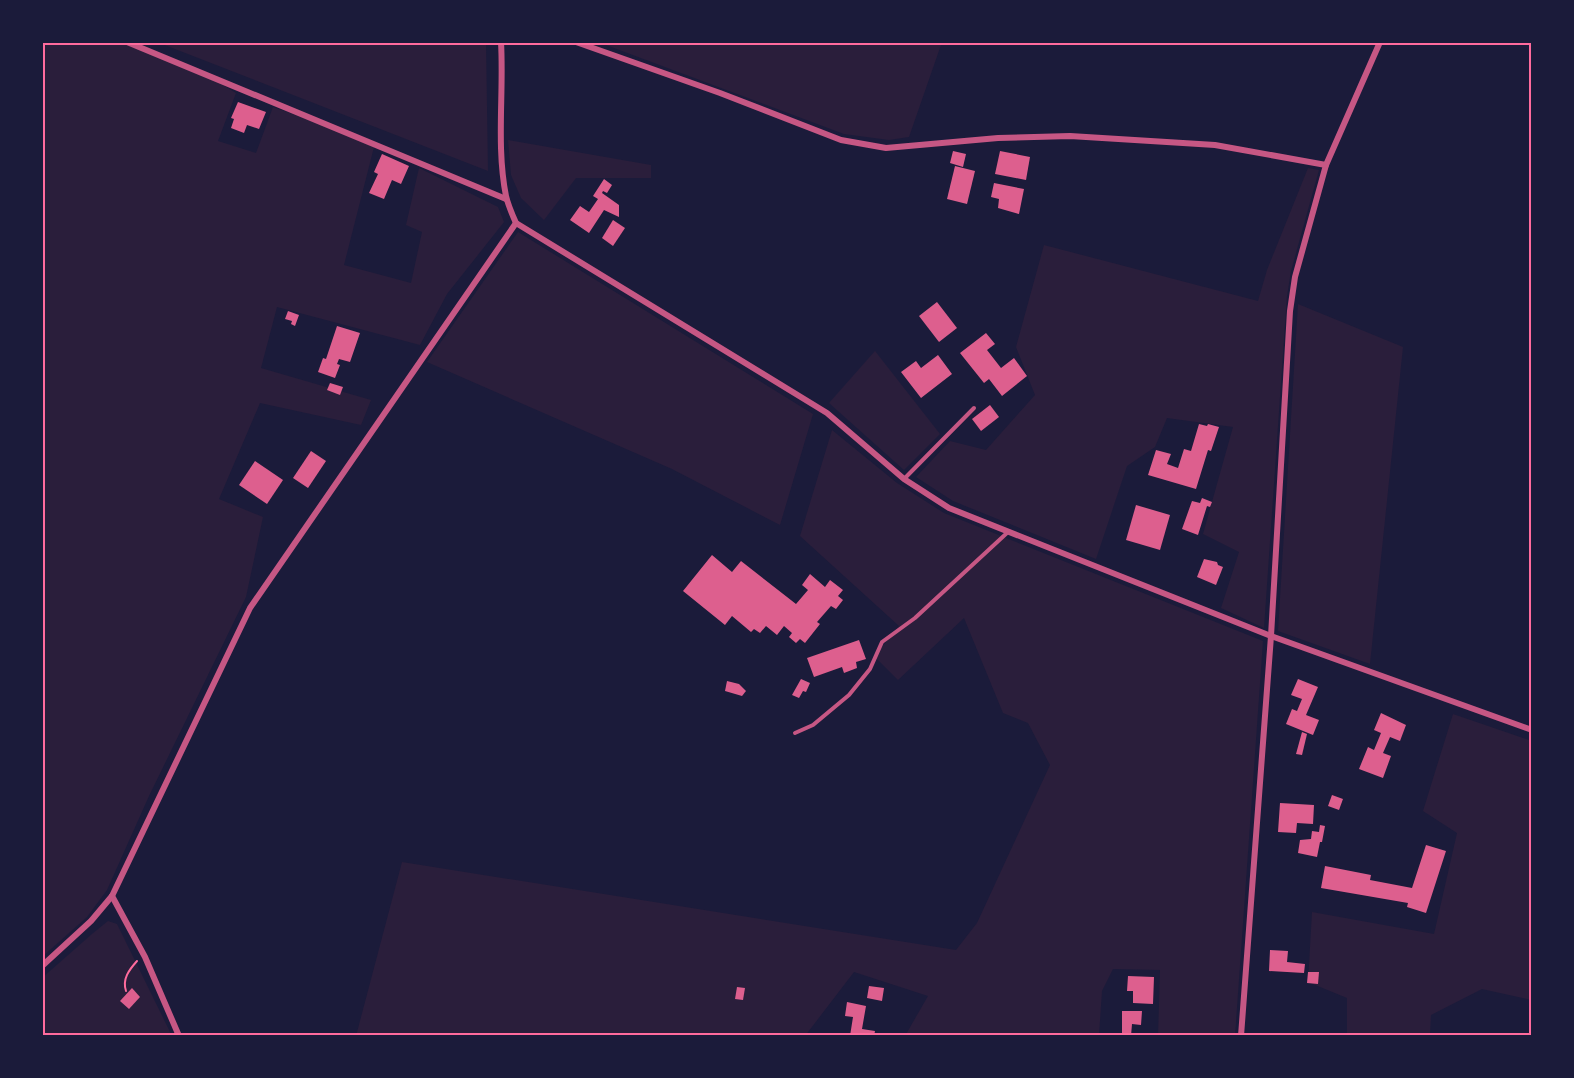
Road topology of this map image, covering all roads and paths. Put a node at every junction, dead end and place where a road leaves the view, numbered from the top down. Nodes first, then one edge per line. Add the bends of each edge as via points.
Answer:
1 (127, 42) edge
2 (501, 42) edge
3 (576, 42) edge
4 (1380, 42) edge
5 (1326, 165) junction
6 (506, 199) junction
7 (516, 223) junction
8 (974, 408) dead end
9 (904, 479) junction
10 (1008, 532) junction
11 (1271, 636) junction
12 (1532, 730) edge
13 (795, 733) dead end
14 (112, 896) junction
15 (145, 957) junction
16 (42, 966) edge
17 (126, 991) dead end
18 (179, 1036) edge
19 (1241, 1036) edge

1 - 6 street
2 - 6 street via 501,165
3 - 5 street via 841,140 886,148 1070,136 1215,145
4 - 5 street
5 - 11 street via 1295,277 1290,311
6 - 7 street
7 - 9 street via 827,413
7 - 14 street via 250,608
8 - 9 lane
9 - 10 street via 949,508
10 - 11 street
10 - 13 lane via 915,618 882,642 870,669 849,695 813,725
11 - 12 street
11 - 19 street
14 - 15 street
14 - 16 street
15 - 17 path via 128,970
15 - 18 street

